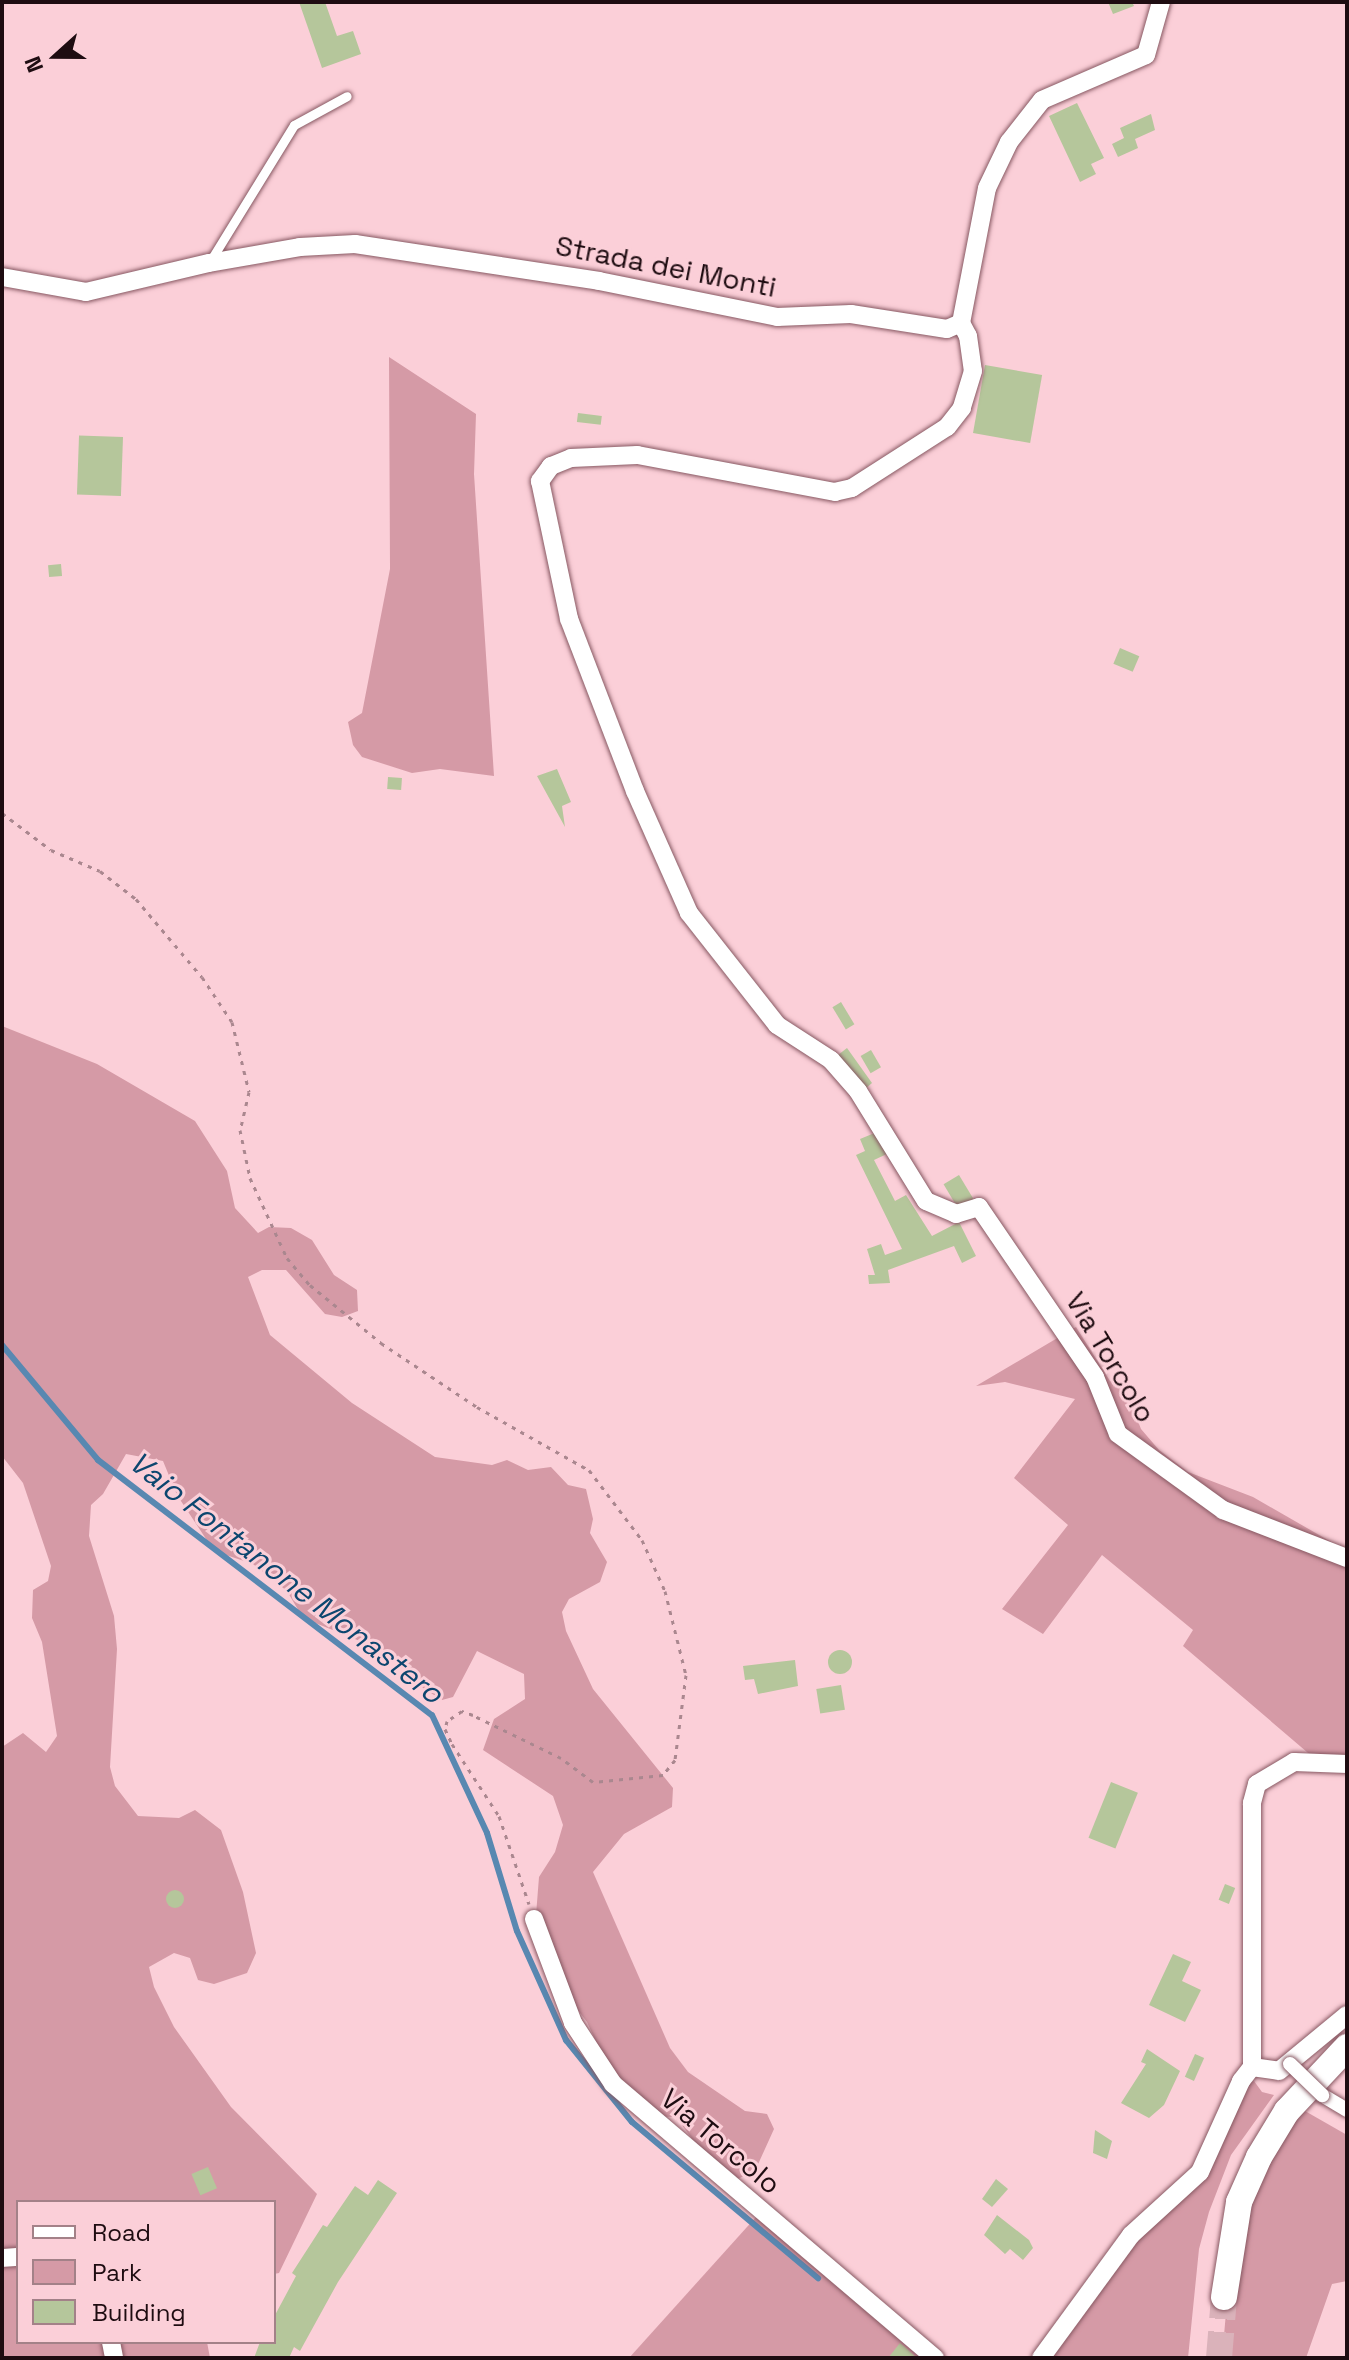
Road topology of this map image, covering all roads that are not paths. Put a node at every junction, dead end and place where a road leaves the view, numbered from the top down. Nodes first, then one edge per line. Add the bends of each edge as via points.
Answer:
1 (1161, 2) edge
2 (347, 96) dead end
3 (209, 263) junction
4 (2, 277) edge
5 (961, 323) junction
6 (1347, 1558) edge
7 (1347, 1764) edge
8 (534, 1919) road end
9 (1347, 2015) edge
10 (1347, 2047) edge
11 (1290, 2064) junction
12 (1252, 2067) junction
13 (1347, 2110) edge
14 (1224, 2297) tunnel mouth
15 (935, 2358) edge
16 (1041, 2358) edge

1 - 5 street via 1146,55 1042,100 1009,142 987,188
2 - 3 lane via 294,125
3 - 4 street, Strada dei Monti via 86,292
3 - 5 street, Strada dei Monti via 300,247 355,244 599,281 777,317 851,314 947,329
5 - 6 street, Via Torcolo via 973,371 962,408 947,427 852,488 835,492 604,454 551,466 540,481 569,619 689,913 777,1025 831,1060 858,1091 926,1201 956,1214 979,1207 1095,1377 1118,1434 1223,1510
7 - 12 street via 1294,1762 1257,1784 1252,1803
8 - 15 street, Via Torcolo via 573,2023 613,2084
9 - 11 street
10 - 14 main road via 1287,2111 1259,2157 1239,2202
11 - 12 street via 1267,2073
11 - 13 street, bridge via 1322,2095
12 - 16 street via 1200,2172 1131,2235

